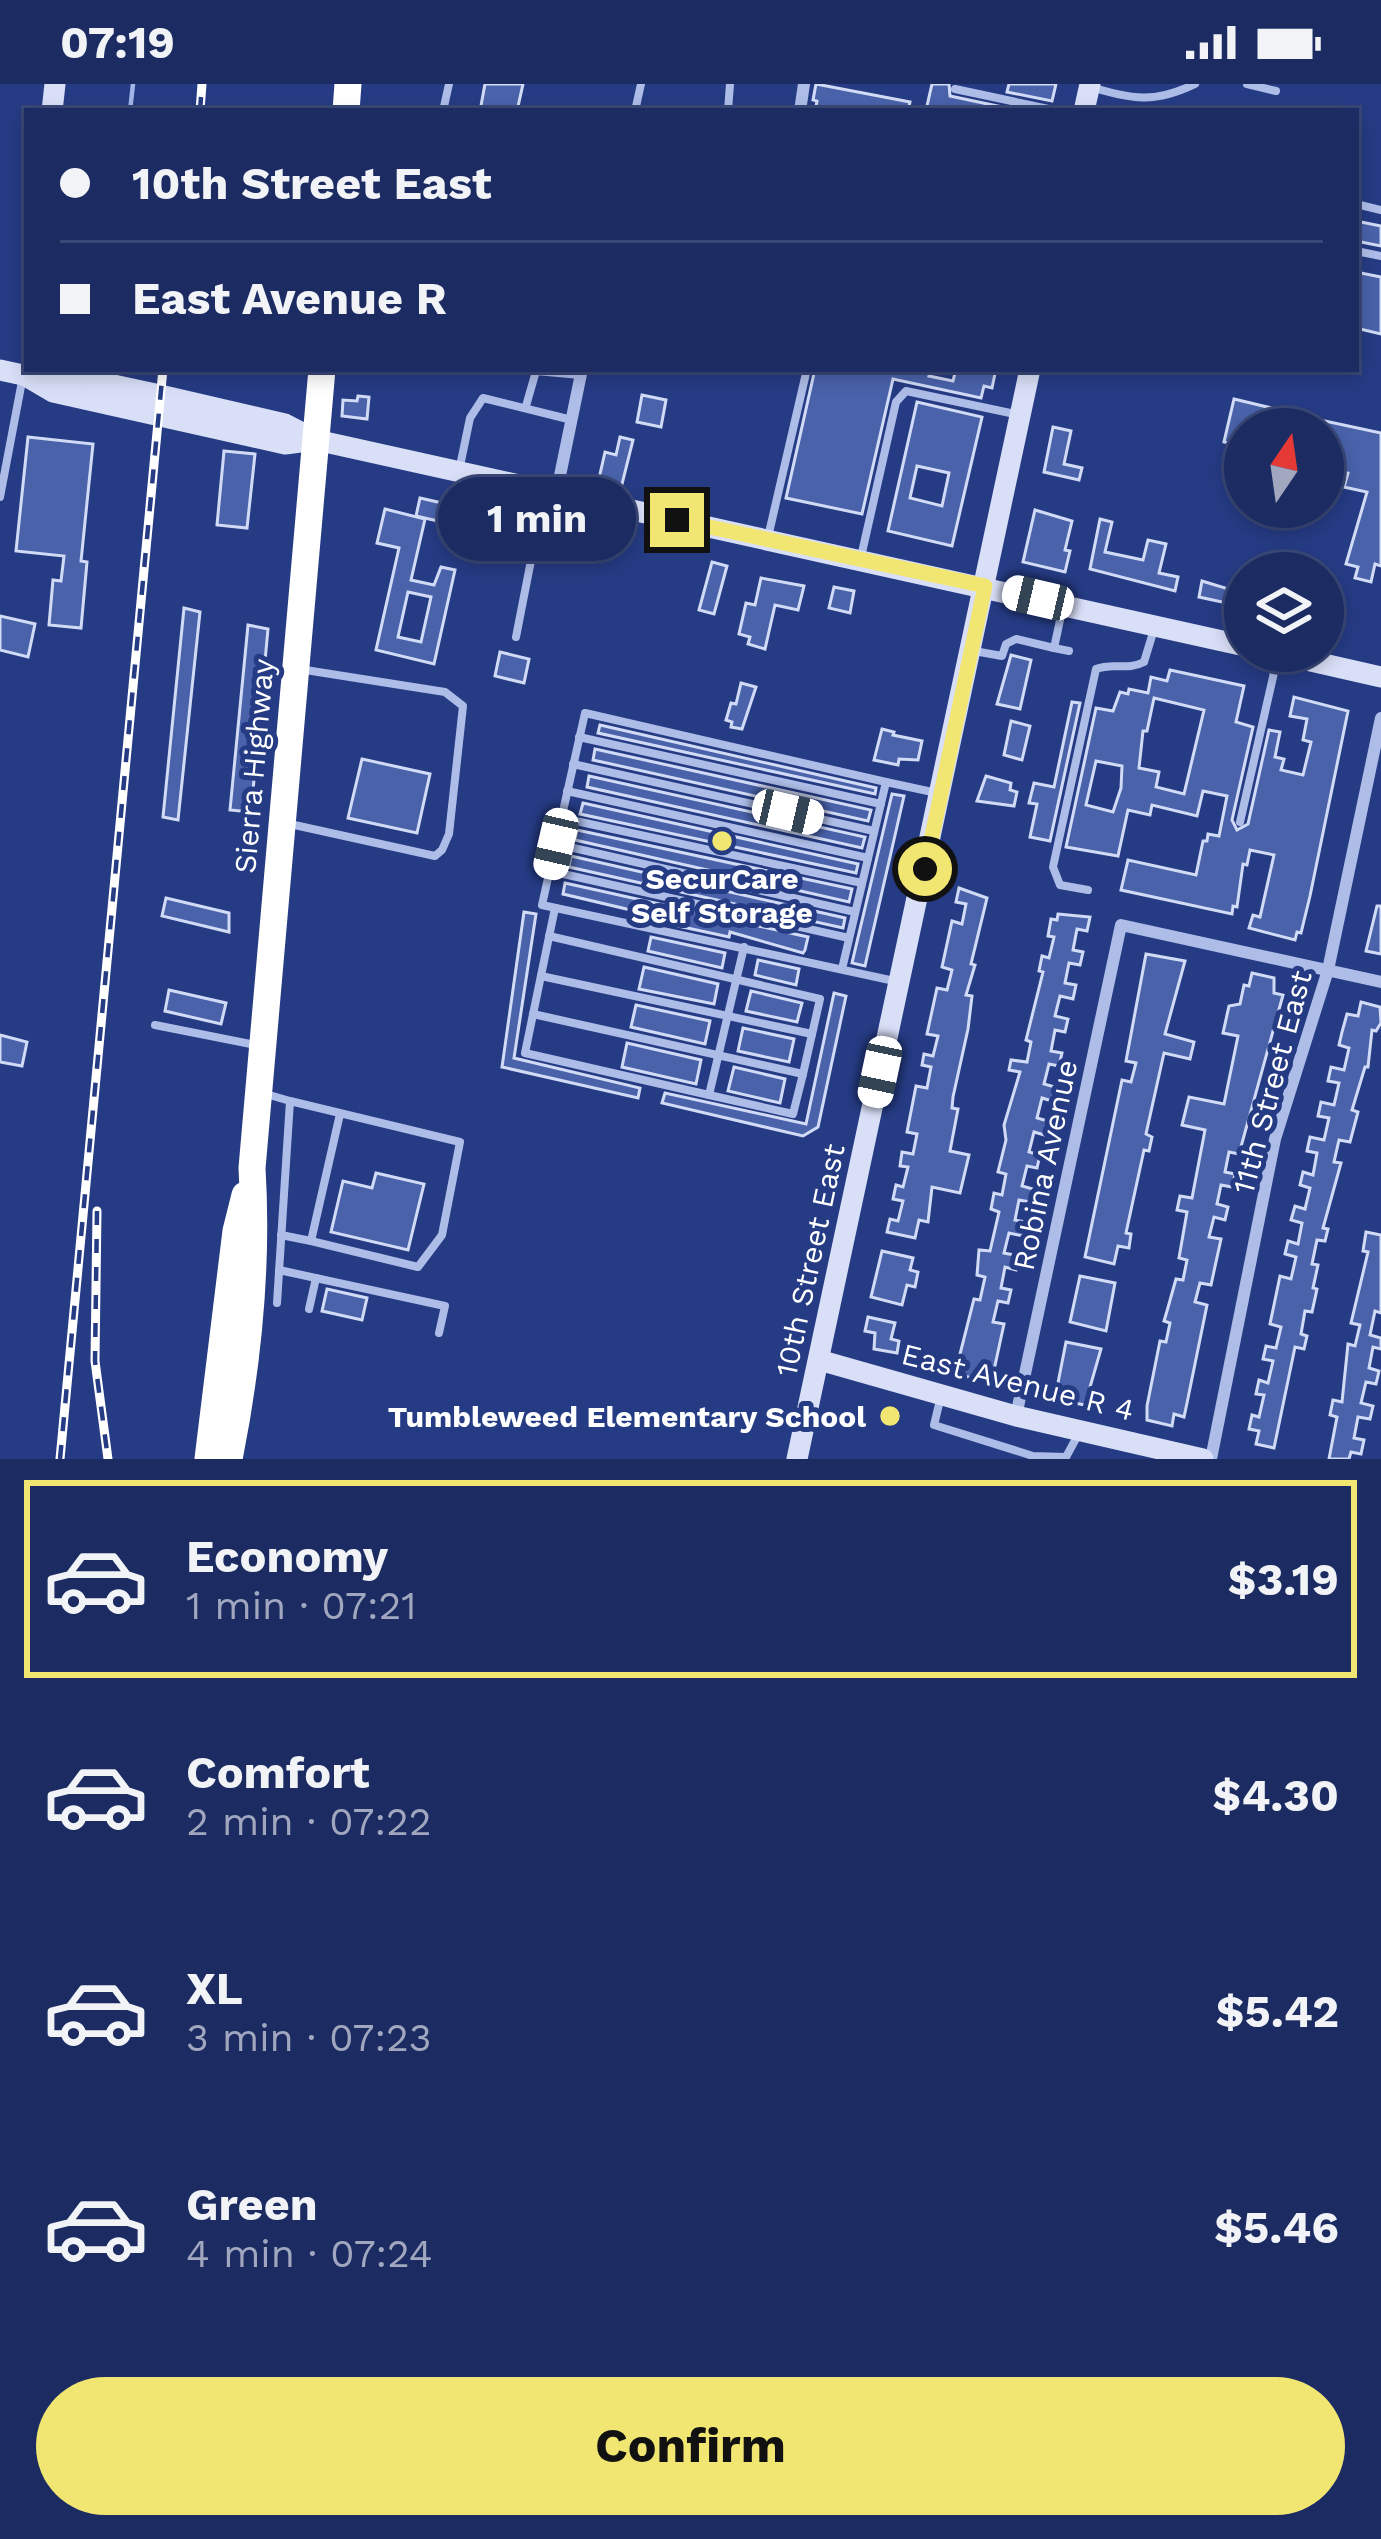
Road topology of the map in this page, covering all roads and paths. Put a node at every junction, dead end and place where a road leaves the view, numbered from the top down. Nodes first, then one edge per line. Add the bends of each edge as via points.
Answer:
1 (1195, 84) edge
2 (1246, 84) edge
3 (1089, 85) edge
4 (956, 89) dead end
5 (1276, 91) dead end
6 (1044, 108) edge
7 (24, 369) edge
8 (33, 372) edge
9 (322, 372) edge
10 (536, 372) edge
11 (582, 372) edge
12 (806, 372) edge
13 (1029, 372) edge
14 (525, 407) junction
15 (1020, 415) junction
16 (572, 420) junction
17 (316, 440) junction
18 (458, 472) junction
19 (550, 494) junction
20 (0, 497) edge
21 (768, 538) junction
22 (860, 558) junction
23 (985, 586) junction
24 (1064, 604) junction
25 (1155, 625) junction
26 (516, 637) dead end
27 (1224, 641) edge
28 (1054, 648) junction
29 (972, 650) junction
30 (1069, 651) dead end
31 (296, 668) junction
32 (1344, 668) edge
33 (1269, 672) edge
34 (1381, 676) edge
35 (1381, 718) edge
36 (580, 737) junction
37 (573, 764) junction
38 (886, 782) junction
39 (567, 791) junction
40 (941, 794) junction
41 (880, 804) junction
42 (562, 818) junction
43 (1240, 822) dead end
44 (282, 823) junction
45 (874, 831) junction
46 (556, 844) junction
47 (868, 858) junction
48 (550, 871) junction
49 (862, 884) junction
50 (1088, 890) dead end
51 (555, 908) junction
52 (855, 912) junction
53 (549, 936) junction
54 (849, 938) junction
55 (744, 947) junction
56 (842, 969) junction
57 (1328, 970) junction
58 (542, 976) junction
59 (737, 979) junction
60 (900, 982) junction
61 (1381, 982) edge
62 (533, 1014) junction
63 (728, 1016) junction
64 (154, 1025) dead end
65 (812, 1034) junction
66 (263, 1046) junction
67 (718, 1054) junction
68 (803, 1074) junction
69 (258, 1094) junction
70 (709, 1095) junction
71 (290, 1101) junction
72 (340, 1114) junction
73 (252, 1168) junction
74 (281, 1235) junction
75 (311, 1241) junction
76 (279, 1270) junction
77 (316, 1278) junction
78 (277, 1303) dead end
79 (309, 1309) dead end
80 (439, 1333) dead end
81 (819, 1360) junction
82 (942, 1395) junction
83 (1016, 1416) junction
84 (1079, 1430) junction
85 (208, 1459) edge
86 (229, 1459) edge
87 (797, 1459) edge
88 (1207, 1459) edge

1 - 3 lane via 1142,99
2 - 5 lane
4 - 6 lane
7 - 20 lane
8 - 17 main road via 53,392 285,444
9 - 17 highway, Sierra Highway
10 - 14 lane
11 - 16 street
12 - 21 lane
13 - 15 main road, 10th Street East
14 - 16 lane
14 - 18 lane via 483,398
15 - 22 lane via 906,391 896,402
15 - 23 main road, 10th Street East
16 - 19 street
17 - 18 main road
17 - 31 highway, Sierra Highway
18 - 19 main road
19 - 21 main road
19 - 26 lane
21 - 22 main road
22 - 23 main road
23 - 24 main road
23 - 29 main road, 10th Street East
24 - 25 main road
24 - 28 lane
25 - 27 main road
25 - 50 lane via 1144,662 1096,669 1053,867 1060,885
28 - 29 lane via 1016,639 1002,656
28 - 30 lane
29 - 40 main road, 10th Street East
31 - 44 highway, Sierra Highway
31 - 44 lane via 445,692 463,706 448,834 435,856
32 - 34 main road
33 - 43 lane
35 - 57 street, 11th Street East
36 - 37 lane
36 - 38 lane via 585,713
36 - 41 lane
37 - 39 lane
37 - 45 lane
38 - 40 lane
38 - 41 lane
39 - 42 lane
39 - 47 lane
40 - 60 main road, 10th Street East
41 - 45 lane
42 - 46 lane
42 - 49 lane
44 - 66 highway, Sierra Highway
45 - 47 lane
46 - 48 lane
46 - 52 lane
47 - 49 lane
48 - 51 lane via 542,905
48 - 54 lane
49 - 52 lane
51 - 53 lane
51 - 55 lane
52 - 54 lane
53 - 58 lane
53 - 59 lane
54 - 56 lane
55 - 56 lane
55 - 59 lane
56 - 60 lane
57 - 61 street
57 - 83 street, Robina Avenue via 1121,925
57 - 88 street, 11th Street East via 1276,1139
58 - 62 lane
58 - 63 lane
59 - 63 lane
59 - 65 lane via 820,999
60 - 81 main road, 10th Street East
62 - 67 lane
62 - 70 lane via 525,1053
63 - 65 lane
63 - 67 lane
64 - 66 lane
65 - 68 lane
66 - 69 highway, Sierra Highway
67 - 68 lane
67 - 70 lane
68 - 70 lane via 793,1114
69 - 71 lane
69 - 73 highway, Sierra Highway
71 - 72 lane
71 - 74 lane
72 - 75 lane
72 - 75 lane via 460,1142 442,1235 418,1267
73 - 85 highway, Sierra Highway via 236,1231
73 - 86 highway, Sierra Highway via 256,1232
74 - 75 lane
74 - 76 lane
76 - 77 lane
76 - 78 lane
77 - 79 lane
77 - 80 lane via 445,1306
81 - 82 main road, East Avenue R 4
81 - 87 main road, 10th Street East
82 - 83 main road, East Avenue R 4
82 - 84 lane via 934,1425 1034,1456 1066,1457
83 - 84 main road, East Avenue R 4
84 - 88 main road, East Avenue R 4

